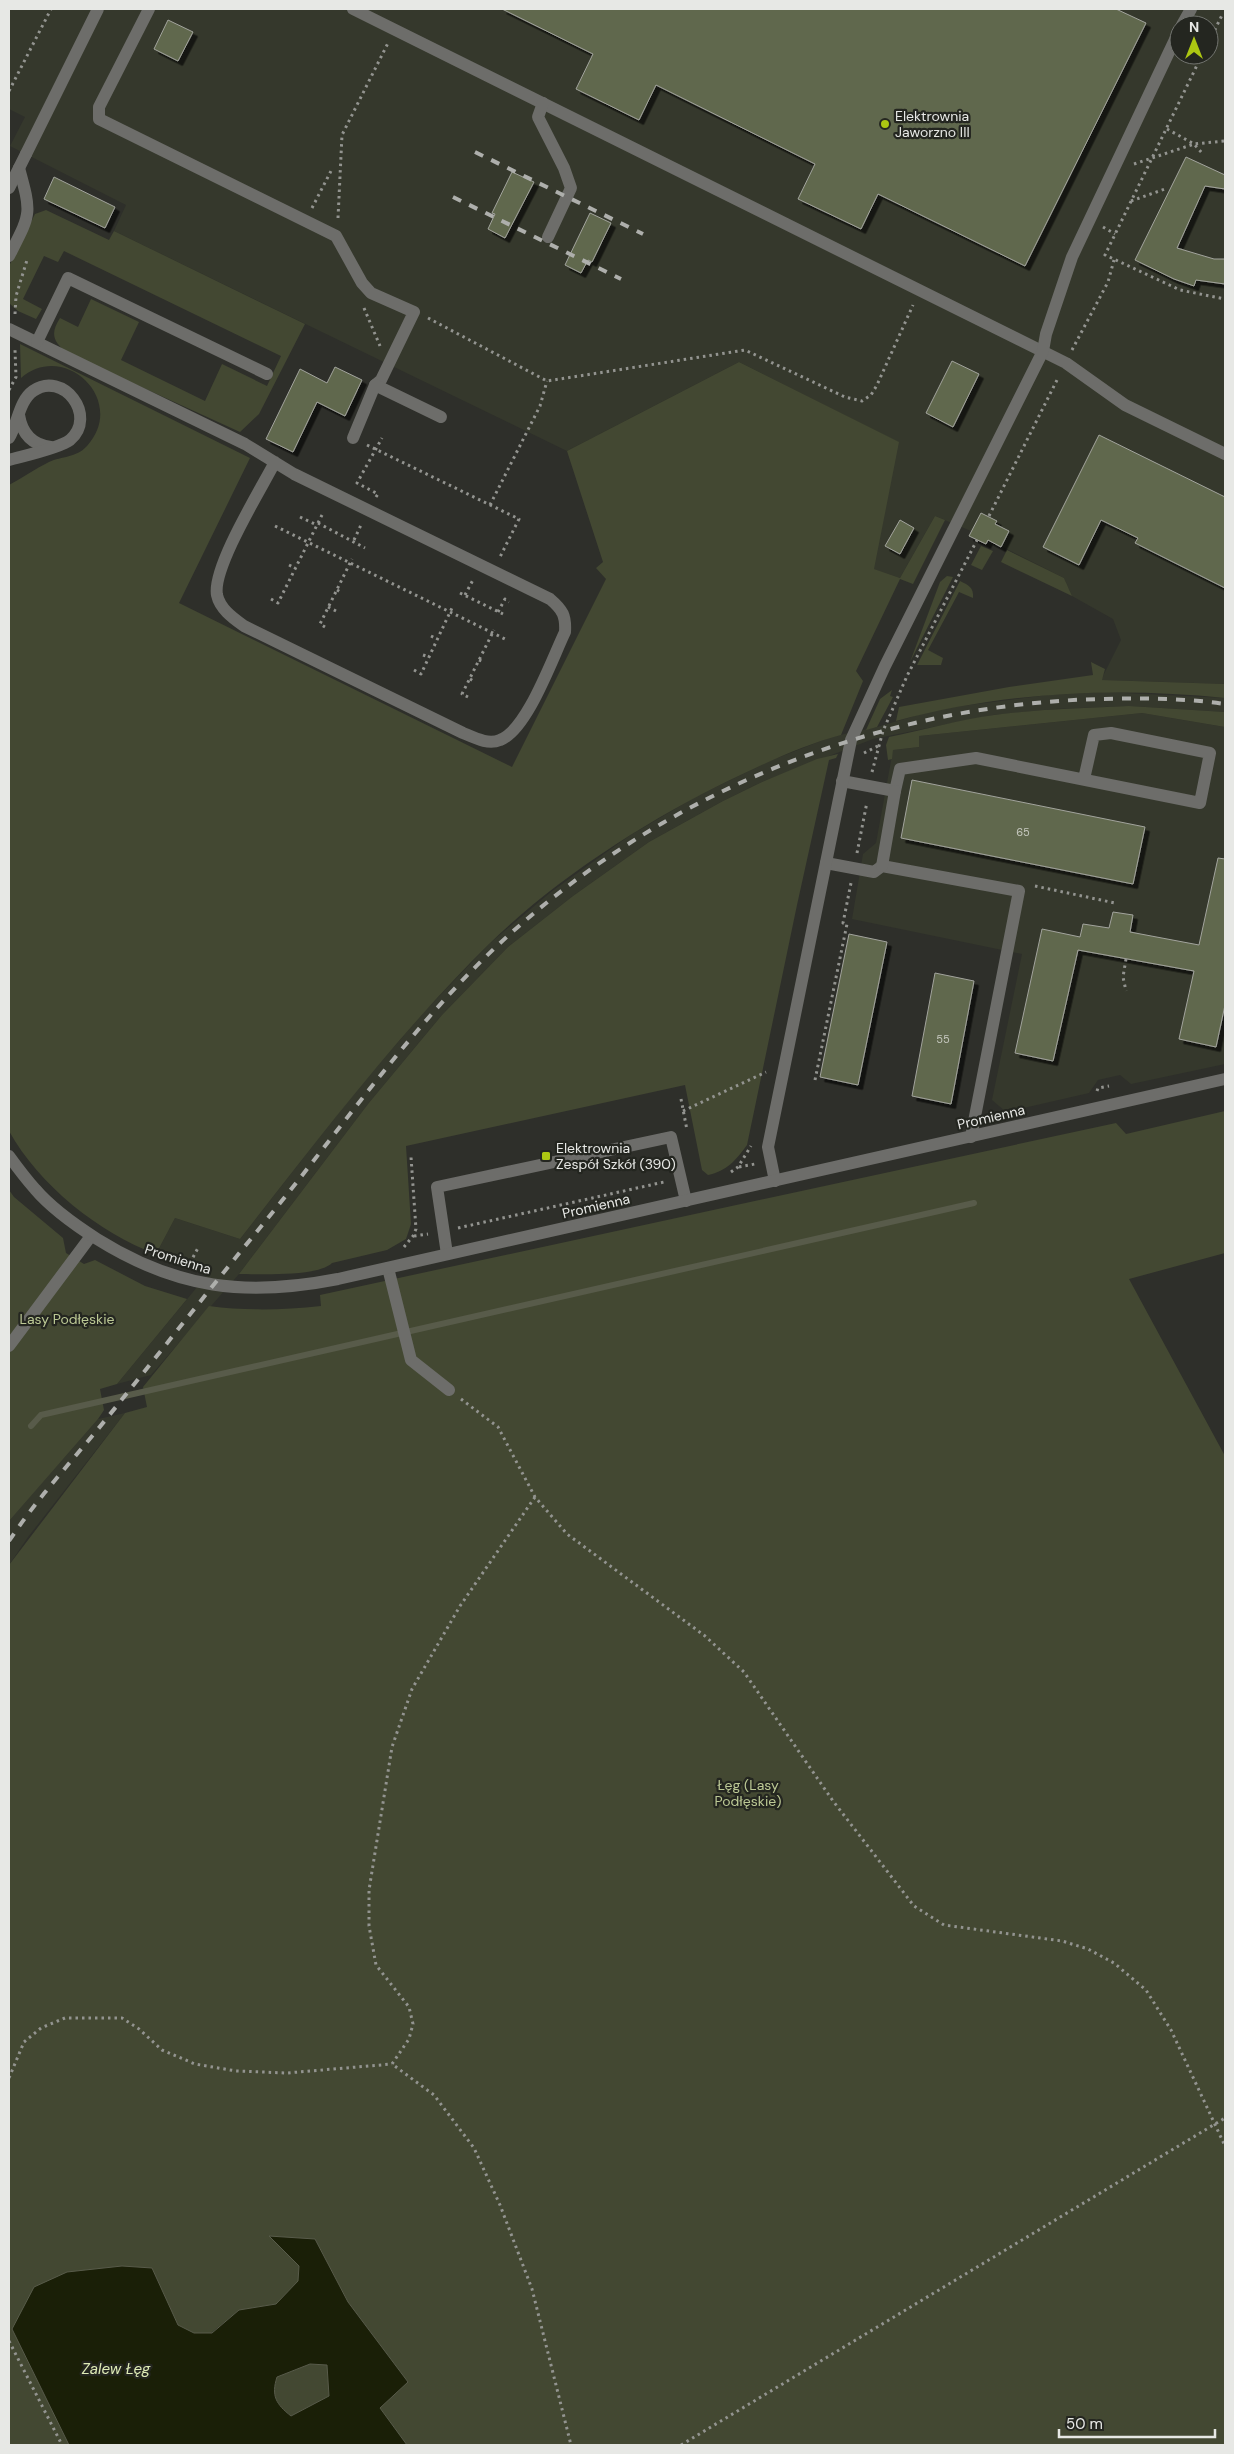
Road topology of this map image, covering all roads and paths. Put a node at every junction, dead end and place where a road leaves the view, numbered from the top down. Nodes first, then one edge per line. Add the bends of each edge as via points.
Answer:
1 (51, 9) edge
2 (98, 9) edge
3 (149, 9) edge
4 (353, 9) edge
5 (1223, 13) dead end
6 (1219, 21) edge
7 (395, 30) junction
8 (1169, 52) edge
9 (1197, 65) edge
10 (9, 91) edge
11 (543, 103) junction
12 (1166, 129) junction
13 (1225, 141) edge
14 (1194, 144) junction
15 (1202, 153) dead end
16 (1152, 158) junction
17 (19, 168) junction
18 (1124, 168) dead end
19 (9, 188) edge
20 (1165, 189) dead end
21 (1131, 201) junction
22 (336, 236) junction
23 (548, 237) dead end
24 (9, 256) edge
25 (27, 259) dead end
26 (1114, 260) junction
27 (1225, 299) edge
28 (362, 302) dead end
29 (915, 303) dead end
30 (414, 312) junction
31 (12, 324) edge
32 (37, 342) junction
33 (15, 348) dead end
34 (1043, 351) junction
35 (382, 352) dead end
36 (1066, 362) junction
37 (267, 374) dead end
38 (547, 381) junction
39 (375, 385) junction
40 (9, 390) edge
41 (19, 415) junction
42 (441, 417) dead end
43 (9, 438) edge
44 (353, 438) joint
45 (382, 438) dead end
46 (52, 447) junction
47 (376, 449) junction
48 (1225, 454) edge
49 (9, 460) edge
50 (275, 462) junction
51 (490, 505) junction
52 (369, 510) junction
53 (323, 513) dead end
54 (989, 516) dead end
55 (300, 517) dead end
56 (317, 524) junction
57 (275, 526) dead end
58 (354, 540) junction
59 (308, 543) junction
60 (365, 548) dead end
61 (352, 559) dead end
62 (350, 563) junction
63 (289, 565) dead end
64 (481, 565) junction
65 (295, 568) junction
66 (337, 590) junction
67 (342, 593) dead end
68 (460, 593) dead end
69 (465, 595) junction
70 (271, 599) dead end
71 (509, 602) dead end
72 (328, 607) junction
73 (452, 608) dead end
74 (336, 611) dead end
75 (498, 612) junction
76 (450, 613) junction
77 (503, 614) dead end
78 (325, 627) dead end
79 (493, 632) junction
80 (432, 636) dead end
81 (438, 639) junction
82 (505, 639) dead end
83 (423, 655) dead end
84 (428, 658) junction
85 (479, 660) junction
86 (484, 662) dead end
87 (414, 670) dead end
88 (470, 679) junction
89 (475, 682) dead end
90 (468, 697) dead end
91 (1084, 779) junction
92 (842, 781) junction
93 (895, 791) junction
94 (826, 863) junction
95 (882, 866) junction
96 (1019, 891) junction
97 (1115, 903) dead end
98 (1126, 959) dead end
99 (1126, 991) dead end
100 (1225, 1079) edge
101 (765, 1080) dead end
102 (681, 1098) dead end
103 (684, 1111) junction
104 (971, 1137) junction
105 (689, 1139) dead end
106 (752, 1145) dead end
107 (9, 1156) edge
108 (411, 1157) dead end
109 (725, 1176) dead end
110 (681, 1179) junction
111 (775, 1181) junction
112 (686, 1201) junction
113 (443, 1231) junction
114 (91, 1236) junction
115 (413, 1236) junction
116 (198, 1248) dead end
117 (397, 1250) dead end
118 (447, 1254) junction
119 (187, 1268) dead end
120 (388, 1268) junction
121 (9, 1346) edge
122 (449, 1390) joint
123 (535, 1497) junction
124 (392, 2064) junction
125 (9, 2078) edge
126 (1225, 2118) edge
127 (1215, 2124) junction
128 (1225, 2146) edge
129 (9, 2341) edge
130 (62, 2445) edge
131 (571, 2445) edge
132 (681, 2445) edge

1 - 10 path
2 - 17 street
3 - 22 street via 99,107 99,119
4 - 7 street
5 - 6 path
7 - 11 street
7 - 22 path via 342,135
8 - 34 street via 1072,256
9 - 12 path
11 - 23 street via 538,116 571,188
11 - 34 street
12 - 14 path
12 - 16 path
13 - 14 path
14 - 15 path
14 - 16 path
16 - 18 path
16 - 21 path
17 - 19 street
17 - 24 street via 29,210
20 - 21 path
21 - 26 path via 1105,255
22 - 30 street via 371,292
25 - 31 path
26 - 27 path via 1180,290
26 - 36 path via 1108,282
28 - 35 path
29 - 38 path via 877,385 871,396 862,401 845,397 745,350
30 - 38 path
30 - 39 street
31 - 32 street
32 - 37 street via 68,278
32 - 50 street via 245,444
33 - 40 path via 16,377
34 - 36 street
34 - 92 street via 885,666 851,740
36 - 48 street via 1125,405
36 - 54 path
38 - 51 path via 540,406
39 - 42 street
39 - 44 street
41 - 43 street
41 - 46 street via 25,435 42,446
41 - 46 street via 27,397 39,388 54,386 72,394 80,412 77,432 70,440
44 - 47 path
45 - 47 path
46 - 49 street
47 - 51 path
47 - 52 path via 357,484 378,494
50 - 52 street
50 - 64 street via 217,579 217,596 228,614 244,626 464,733 484,741 499,741 522,721 565,632 566,618 550,599
51 - 64 path via 519,519 500,557 488,552
52 - 58 path
52 - 64 street
53 - 56 path
55 - 56 path
56 - 58 path
56 - 59 path
57 - 59 path
58 - 60 path
59 - 62 path
59 - 65 path
61 - 62 path
62 - 66 path
62 - 76 path
63 - 65 path
64 - 69 path
65 - 70 path via 278,603
66 - 67 path
66 - 72 path
68 - 69 path
69 - 75 path
71 - 75 path via 505,599
72 - 74 path
72 - 78 path via 320,624
73 - 76 path
75 - 77 path
76 - 79 path
76 - 81 path
79 - 82 path
79 - 85 path
80 - 81 path
81 - 84 path
83 - 84 path
84 - 87 path via 420,674
85 - 86 path
85 - 88 path
88 - 89 path
88 - 90 path via 462,694
91 - 91 street via 1200,803 1210,753 1111,733 1094,735
91 - 93 street via 976,758 900,769
92 - 93 street
92 - 94 street
93 - 95 street
94 - 95 street via 874,872
94 - 111 street via 768,1147
95 - 96 street
96 - 97 path via 1021,884
96 - 104 street
98 - 99 path via 1123,977
100 - 104 street, Promienna
101 - 103 path via 767,1071
102 - 103 path
103 - 105 path
104 - 111 street, Promienna
106 - 109 path via 738,1167
107 - 114 street, Promienna via 36,1190
108 - 115 path via 416,1222
110 - 112 street
110 - 113 path
110 - 113 street via 671,1137 437,1187
111 - 112 street, Promienna
112 - 118 street, Promienna
113 - 115 path
113 - 118 street
114 - 120 street, Promienna via 152,1268 186,1280 234,1288 309,1285
114 - 121 street
115 - 117 path
116 - 119 path
118 - 120 street, Promienna
120 - 122 street via 411,1360
122 - 123 path via 498,1427
123 - 124 path via 460,1606 412,1689 392,1747 369,1890 369,1926 376,1965 409,2008 412,2024 409,2039
123 - 127 path via 567,1534 705,1636 744,1672 833,1801 914,1906 944,1925 1062,1941 1088,1949 1114,1964 1146,1990 1170,2030
124 - 125 path via 287,2073 236,2070 195,2064 162,2050 122,2018 65,2018 41,2028 24,2042
124 - 131 path via 434,2096 474,2148 532,2289
126 - 127 path
127 - 128 path
127 - 132 path
129 - 130 path

